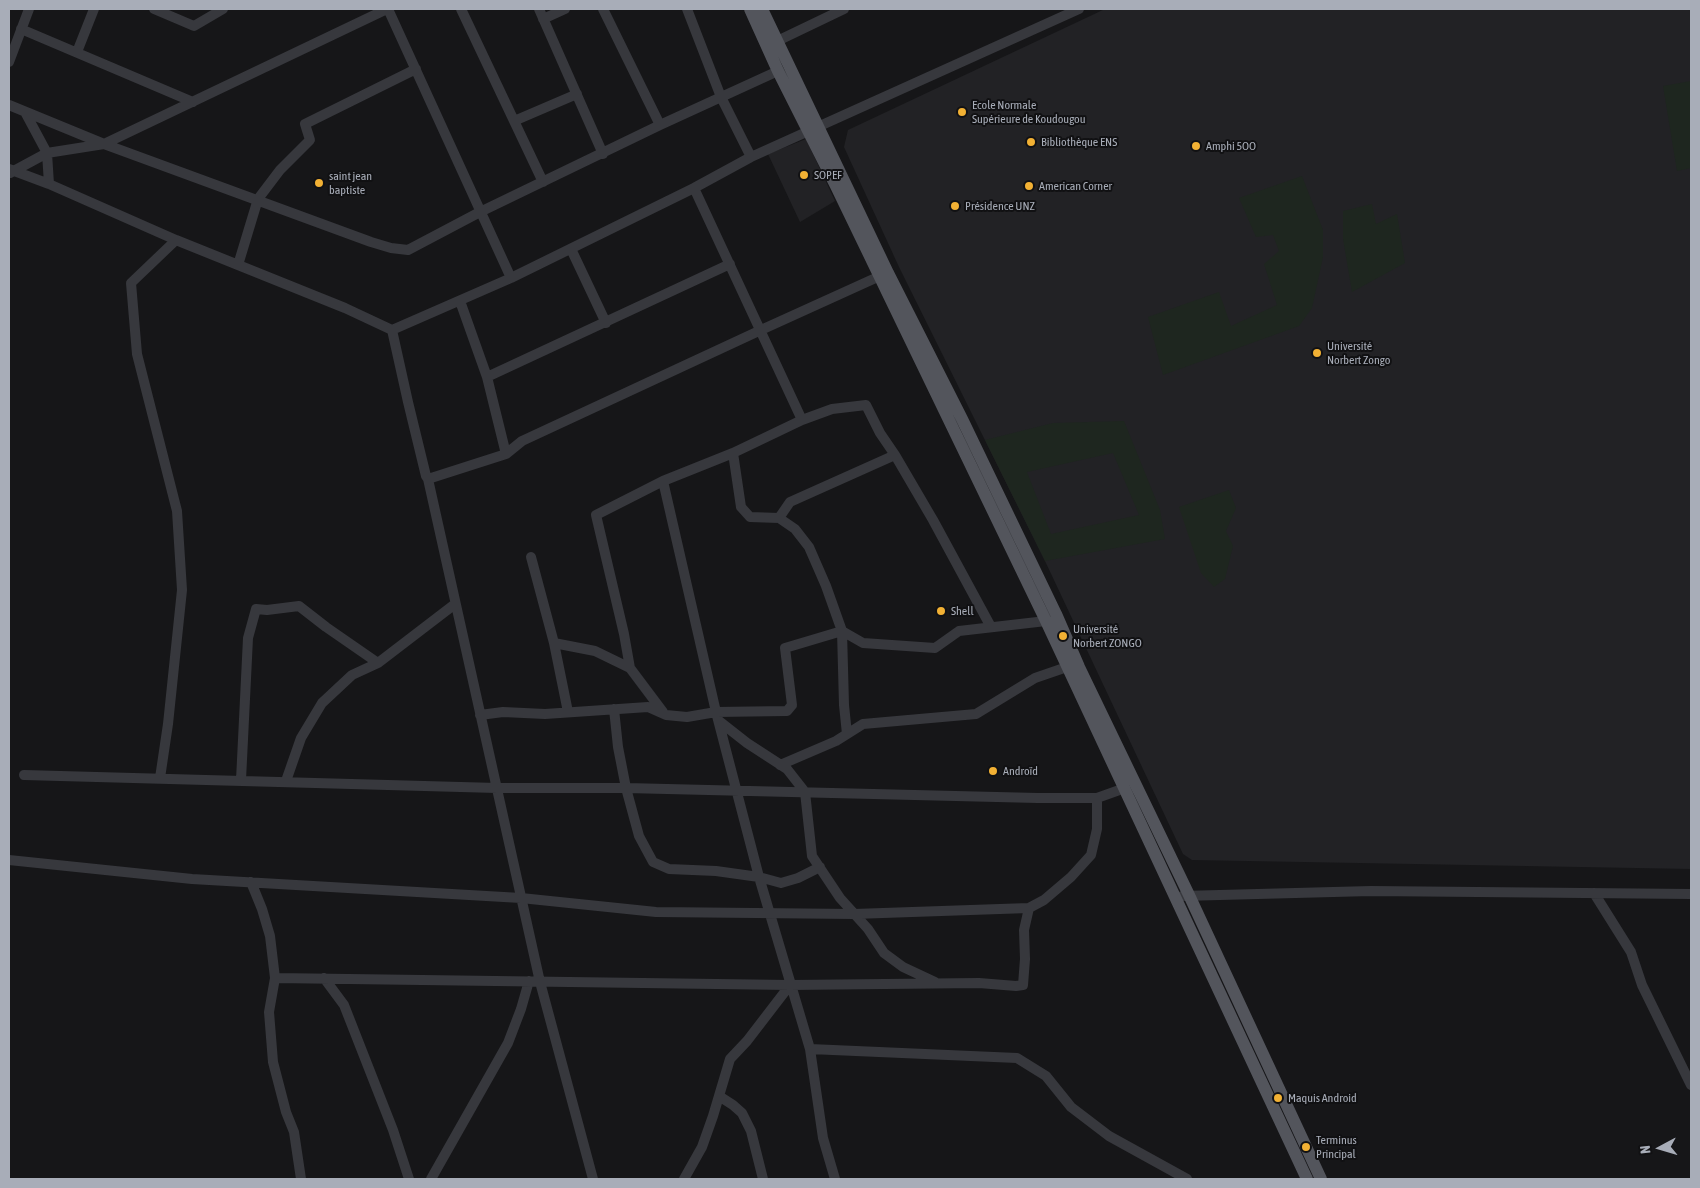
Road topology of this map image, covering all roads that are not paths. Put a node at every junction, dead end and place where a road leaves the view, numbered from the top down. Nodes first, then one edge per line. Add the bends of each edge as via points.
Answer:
1 (29, 9) edge
2 (94, 9) edge
3 (154, 9) edge
4 (223, 9) edge
5 (388, 9) edge
6 (461, 9) edge
7 (539, 9) edge
8 (565, 9) edge
9 (603, 9) edge
10 (688, 9) edge
11 (750, 9) edge
12 (762, 9) edge
13 (844, 9) edge
14 (1079, 9) edge
15 (543, 19) junction
16 (22, 29) junction
17 (772, 44) junction
18 (77, 52) junction
19 (9, 62) edge
20 (416, 69) junction
21 (778, 71) junction
22 (576, 94) junction
23 (721, 97) junction
24 (193, 102) junction
25 (9, 105) edge
26 (25, 112) junction
27 (514, 121) junction
28 (660, 125) junction
29 (813, 129) junction
30 (104, 144) junction
31 (47, 153) junction
32 (603, 154) junction
33 (751, 157) junction
34 (10, 171) edge
35 (543, 182) junction
36 (49, 184) junction
37 (694, 188) junction
38 (258, 199) junction
39 (480, 212) junction
40 (176, 240) junction
41 (571, 248) junction
42 (730, 264) junction
43 (238, 265) junction
44 (880, 276) junction
45 (511, 278) junction
46 (460, 301) junction
47 (606, 323) junction
48 (392, 330) junction
49 (761, 330) junction
50 (487, 377) junction
51 (802, 420) junction
52 (733, 453) junction
53 (506, 454) junction
54 (896, 455) junction
55 (428, 479) junction
56 (663, 481) junction
57 (779, 518) junction
58 (531, 556) dead end
59 (455, 604) junction
60 (1046, 621) junction
61 (991, 627) junction
62 (842, 630) junction
63 (554, 643) junction
64 (378, 663) junction
65 (1068, 667) junction
66 (630, 668) junction
67 (614, 709) junction
68 (568, 712) junction
69 (480, 715) junction
70 (666, 715) junction
71 (718, 716) junction
72 (847, 734) junction
73 (780, 764) junction
74 (24, 775) dead end
75 (160, 778) junction
76 (241, 780) junction
77 (286, 781) junction
78 (497, 788) junction
79 (626, 788) junction
80 (1125, 788) junction
81 (738, 791) junction
82 (805, 792) junction
83 (1097, 798) junction
84 (9, 860) edge
85 (820, 867) junction
86 (759, 877) junction
87 (251, 882) junction
88 (1594, 893) junction
89 (1691, 894) edge
90 (1182, 896) junction
91 (521, 898) junction
92 (1029, 908) junction
93 (771, 913) junction
94 (854, 914) junction
95 (275, 978) junction
96 (324, 978) junction
97 (529, 981) junction
98 (540, 982) junction
99 (938, 984) junction
100 (790, 985) junction
101 (810, 1049) junction
102 (1691, 1085) edge
103 (719, 1096) junction
104 (301, 1179) edge
105 (408, 1179) edge
106 (431, 1179) edge
107 (592, 1179) edge
108 (684, 1179) edge
109 (763, 1179) edge
110 (835, 1179) edge
111 (1187, 1179) edge
112 (1307, 1179) edge
113 (1321, 1179) edge

1 - 16 street
2 - 18 street
3 - 4 street via 194,26
5 - 20 street
5 - 24 street
6 - 27 street
7 - 15 street
8 - 15 street
9 - 28 street
10 - 23 street
11 - 17 main road
12 - 17 main road
13 - 17 street
14 - 29 street
15 - 22 street
16 - 18 street
16 - 19 street
17 - 21 main road
17 - 29 main road
18 - 24 street
20 - 38 street via 305,124 310,140 280,170
20 - 39 street
21 - 23 street
21 - 29 main road
22 - 27 street
22 - 32 street
23 - 28 street
23 - 33 street
24 - 30 street
25 - 26 street
26 - 30 street
26 - 31 street
27 - 35 street
28 - 32 street
29 - 33 street
29 - 44 main road via 836,186
29 - 90 main road via 962,419 1052,606
30 - 31 street
30 - 38 street
31 - 34 street
31 - 36 street
32 - 35 street
33 - 37 street
34 - 36 street
35 - 39 street
36 - 40 street
37 - 41 street
37 - 42 street
38 - 39 street via 371,242 408,250
38 - 43 street
39 - 45 street
40 - 43 street
40 - 75 street via 132,283 138,354 178,511 182,590
41 - 45 street
41 - 47 street
42 - 47 street
42 - 49 street
43 - 48 street
44 - 49 street
44 - 60 main road
45 - 46 street
46 - 48 street
46 - 50 street
47 - 50 street
48 - 55 street
49 - 51 street
49 - 53 street via 522,441
50 - 53 street
51 - 52 street
51 - 54 street via 832,409 866,405
52 - 56 street
52 - 57 street via 741,507 750,517
53 - 55 street
54 - 57 street via 790,502
54 - 61 street
55 - 59 street
56 - 66 street via 596,516
56 - 71 street
57 - 62 street via 795,529 809,547
58 - 63 street
59 - 64 street
59 - 69 street
60 - 61 street
60 - 65 main road
61 - 62 street via 959,631 935,648 864,643
62 - 71 street via 785,648 792,705 787,710
62 - 72 street
63 - 66 street via 595,651
63 - 68 street
64 - 76 street via 299,606 256,609 248,638
64 - 77 street via 352,675 322,703 300,738
65 - 72 street via 1035,678 976,714 863,724
65 - 80 main road
66 - 70 street
67 - 68 street
67 - 70 street via 648,707
67 - 79 street
68 - 69 street
69 - 78 street
70 - 71 street
71 - 73 street via 747,743
71 - 81 street
72 - 73 street
73 - 82 street
74 - 75 street
75 - 76 street
76 - 77 street
77 - 78 street
78 - 79 street
78 - 91 street
79 - 81 street
79 - 86 street via 639,836 653,862 669,869
80 - 83 street
80 - 90 main road
81 - 82 street
81 - 86 street
82 - 83 street
82 - 85 street via 812,856
83 - 92 street via 1091,855 1071,877
84 - 87 street
85 - 86 street via 781,883
85 - 94 street
86 - 93 street
87 - 91 street
87 - 95 street via 270,936
88 - 89 street
88 - 90 street via 1371,891
88 - 102 street via 1631,952 1642,985
90 - 112 main road
90 - 113 main road
91 - 93 street via 656,912
91 - 98 street
92 - 94 street
92 - 99 street via 1024,930 1023,985
93 - 94 street
93 - 100 street
94 - 99 street via 884,953 903,967
95 - 96 street
95 - 104 street via 269,1012 273,1062 294,1132
96 - 97 street
96 - 105 street via 344,1005 393,1130
97 - 98 street
97 - 106 street via 508,1043
98 - 100 street
98 - 107 street
99 - 100 street
100 - 101 street
100 - 103 street via 730,1059
101 - 110 street via 823,1138
101 - 111 street via 1017,1058 1046,1076 1071,1107 1109,1136
103 - 108 street via 702,1147
103 - 109 street via 742,1113 751,1131

